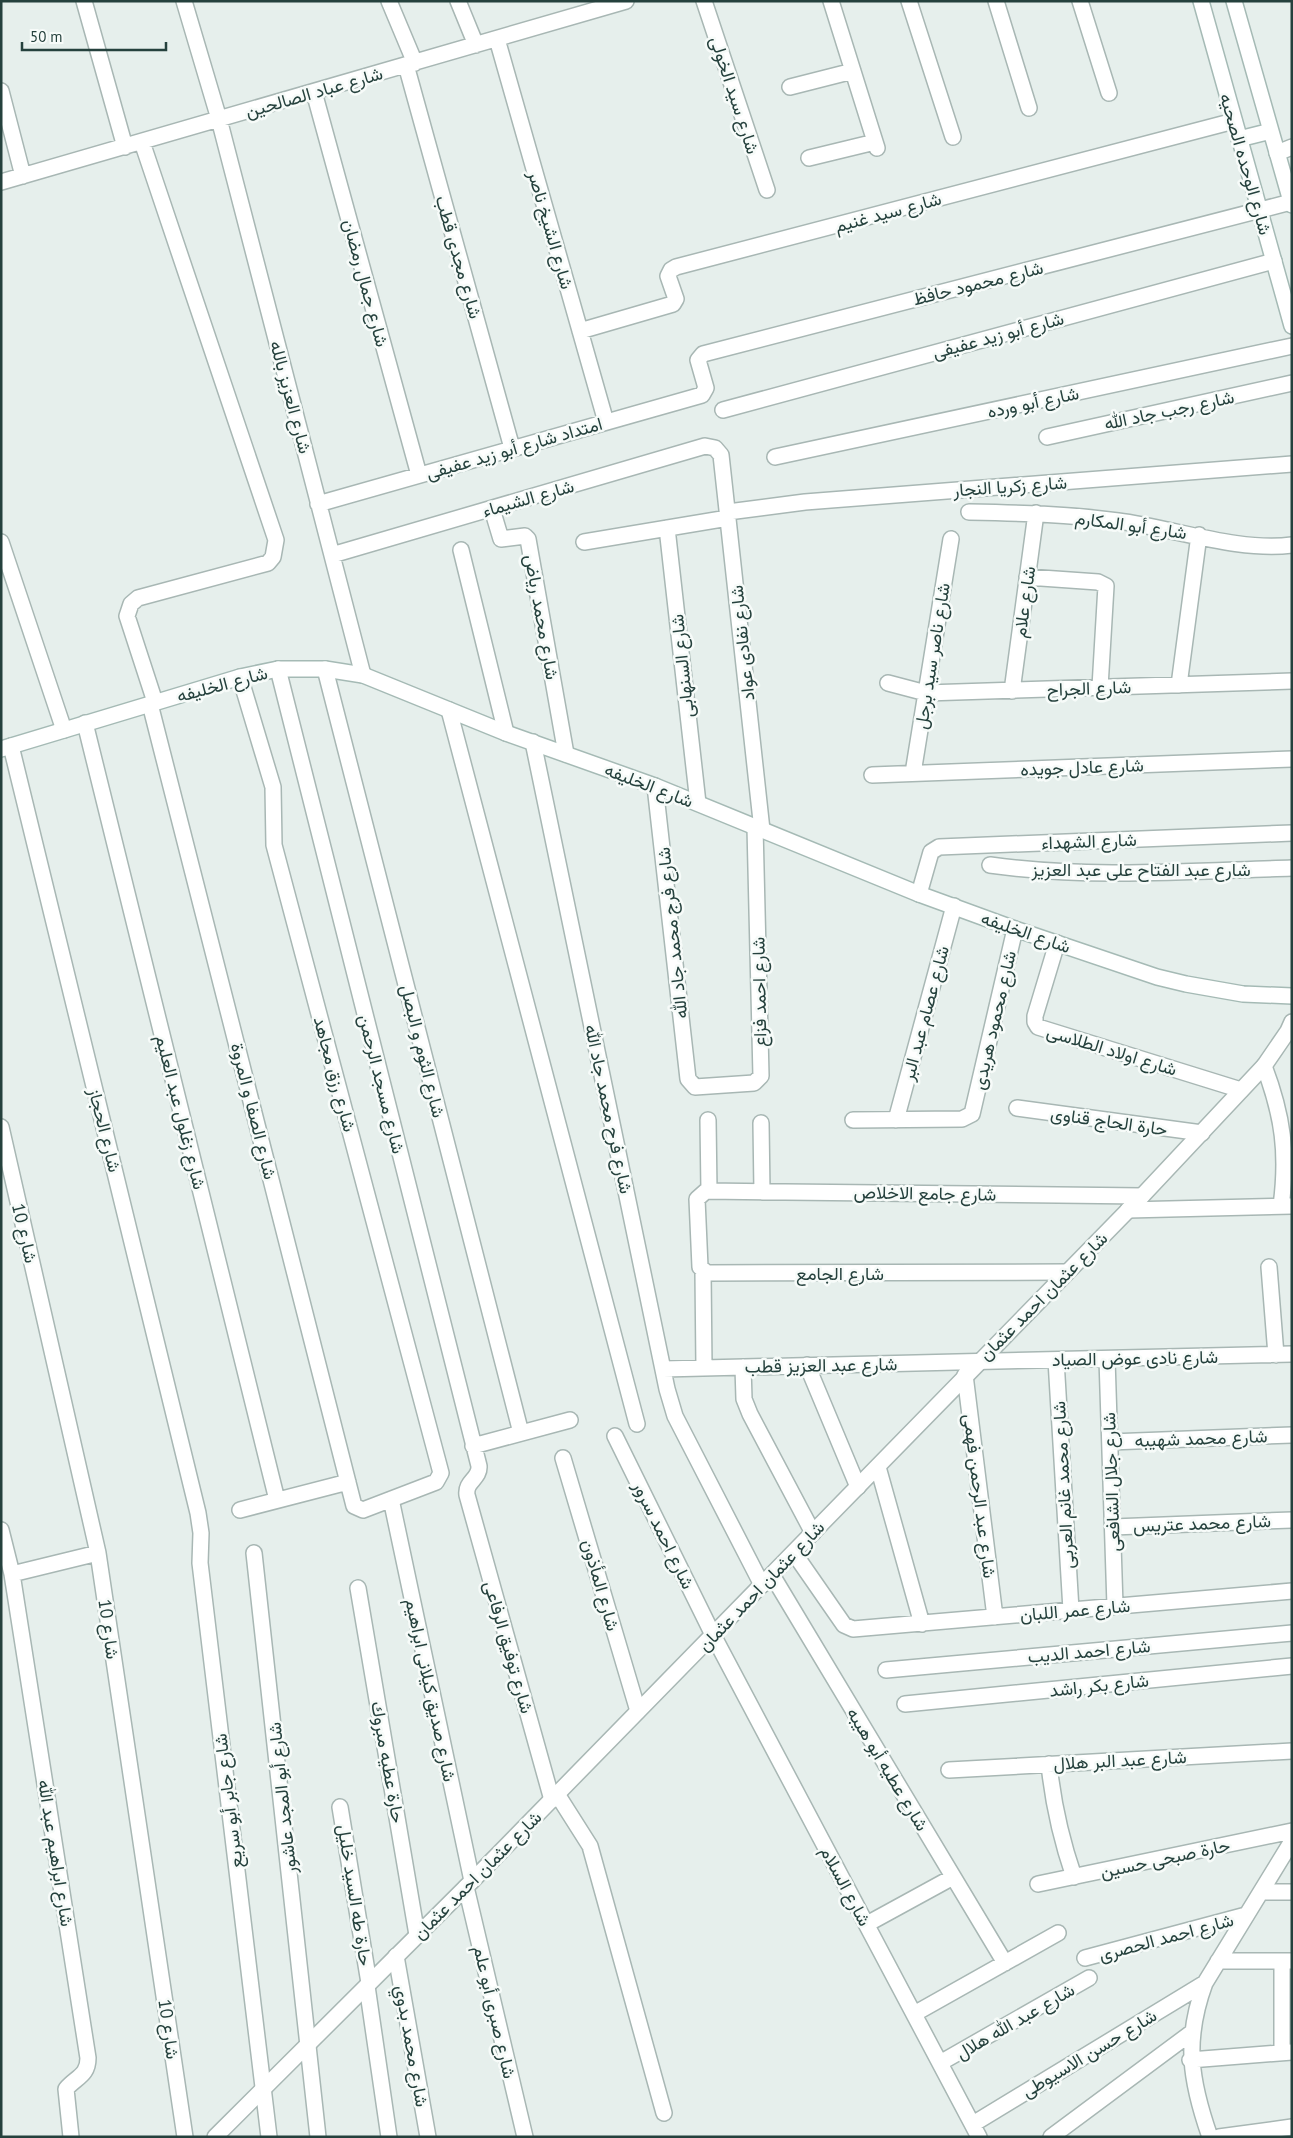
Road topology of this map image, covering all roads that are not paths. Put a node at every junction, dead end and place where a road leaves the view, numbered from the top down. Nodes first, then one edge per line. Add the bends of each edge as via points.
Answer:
1 (84, 1) edge
2 (184, 1) edge
3 (389, 1) edge
4 (458, 1) edge
5 (626, 1) edge
6 (704, 1) edge
7 (831, 1) edge
8 (909, 1) edge
9 (996, 1) edge
10 (1080, 1) edge
11 (1201, 1) edge
12 (1234, 1) edge
13 (497, 39) junction
14 (476, 45) junction
15 (410, 64) junction
16 (853, 71) junction
17 (790, 87) dead end
18 (1, 91) edge
19 (314, 92) junction
20 (1109, 93) dead end
21 (1029, 108) dead end
22 (219, 119) junction
23 (1234, 122) junction
24 (1271, 131) junction
25 (953, 137) dead end
26 (1239, 139) junction
27 (142, 142) junction
28 (125, 147) junction
29 (1292, 147) edge
30 (1277, 153) junction
31 (809, 158) dead end
32 (23, 176) junction
33 (1, 182) edge
34 (767, 190) dead end
35 (1291, 204) edge
36 (1259, 211) junction
37 (1274, 260) junction
38 (1292, 326) edge
39 (580, 331) junction
40 (1292, 346) edge
41 (1292, 383) edge
42 (706, 388) joint
43 (722, 410) dead end
44 (606, 422) junction
45 (1047, 437) dead end
46 (512, 448) junction
47 (721, 455) joint
48 (775, 457) dead end
49 (1292, 464) edge
50 (419, 475) junction
51 (318, 504) junction
52 (492, 509) junction
53 (970, 512) dead end
54 (1036, 514) junction
55 (728, 515) junction
56 (667, 528) junction
57 (1199, 536) junction
58 (950, 539) dead end
59 (1, 542) edge
60 (584, 542) dead end
61 (1292, 546) edge
62 (461, 550) dead end
63 (332, 555) junction
64 (1027, 577) junction
65 (325, 669) junction
66 (278, 670) junction
67 (363, 675) junction
68 (240, 677) junction
69 (1292, 681) edge
70 (888, 683) dead end
71 (1179, 685) junction
72 (1100, 687) junction
73 (1012, 691) junction
74 (926, 694) junction
75 (153, 703) junction
76 (449, 710) junction
77 (85, 724) junction
78 (64, 730) junction
79 (506, 733) junction
80 (533, 742) junction
81 (6, 747) edge
82 (566, 754) junction
83 (1292, 759) edge
84 (913, 773) junction
85 (872, 775) dead end
86 (656, 786) junction
87 (698, 803) junction
88 (759, 829) junction
89 (1292, 833) edge
90 (990, 866) dead end
91 (1292, 868) edge
92 (919, 894) junction
93 (954, 906) junction
94 (1014, 929) junction
95 (1056, 943) junction
96 (1292, 996) edge
97 (1291, 1032) edge
98 (1264, 1066) junction
99 (688, 1079) joint
100 (1241, 1090) junction
101 (1017, 1108) dead end
102 (708, 1120) dead end
103 (853, 1120) dead end
104 (896, 1120) junction
105 (761, 1123) dead end
106 (2, 1129) edge
107 (1202, 1133) junction
108 (1288, 1148) edge
109 (709, 1191) junction
110 (762, 1192) junction
111 (1142, 1196) junction
112 (1286, 1206) edge
113 (1128, 1210) junction
114 (1269, 1267) dead end
115 (703, 1272) junction
116 (1066, 1272) junction
117 (1292, 1354) edge
118 (1276, 1355) junction
119 (1107, 1359) junction
120 (1056, 1360) junction
121 (978, 1362) junction
122 (807, 1366) junction
123 (743, 1367) junction
124 (704, 1368) junction
125 (663, 1369) junction
126 (965, 1375) junction
127 (570, 1420) dead end
128 (637, 1424) dead end
129 (521, 1433) junction
130 (1292, 1435) edge
131 (614, 1436) dead end
132 (1110, 1442) junction
133 (473, 1446) junction
134 (563, 1458) dead end
135 (878, 1467) junction
136 (702, 1469) joint
137 (348, 1482) junction
138 (858, 1487) junction
139 (467, 1495) joint
140 (391, 1499) junction
141 (277, 1500) junction
142 (240, 1510) dead end
143 (198, 1513) joint
144 (1292, 1520) edge
145 (1112, 1527) junction
146 (1, 1530) edge
147 (813, 1533) junction
148 (98, 1552) junction
149 (794, 1552) junction
150 (254, 1553) dead end
151 (6, 1570) edge
152 (767, 1580) junction
153 (358, 1588) dead end
154 (1292, 1591) edge
155 (1115, 1606) junction
156 (1071, 1610) junction
157 (995, 1617) junction
158 (922, 1624) junction
159 (1292, 1633) edge
160 (713, 1635) junction
161 (1292, 1666) edge
162 (886, 1670) dead end
163 (905, 1704) dead end
164 (638, 1711) junction
165 (1292, 1752) edge
166 (1049, 1764) junction
167 (949, 1770) dead end
168 (554, 1797) junction
169 (340, 1807) dead end
170 (1292, 1831) edge
171 (1292, 1841) edge
172 (1285, 1862) edge
173 (953, 1877) junction
174 (1074, 1877) junction
175 (469, 1884) junction
176 (1038, 1884) dead end
177 (1261, 1892) junction
178 (1292, 1892) edge
179 (1246, 1915) junction
180 (867, 1924) junction
181 (1058, 1933) dead end
182 (418, 1935) junction
183 (396, 1956) junction
184 (1085, 1958) dead end
185 (1287, 1961) edge
186 (1218, 1962) junction
187 (1005, 1963) junction
188 (1089, 1978) dead end
189 (1205, 1983) junction
190 (368, 1984) junction
191 (914, 2014) junction
192 (1191, 2033) junction
193 (309, 2043) junction
194 (1287, 2052) edge
195 (1190, 2060) junction
196 (940, 2063) junction
197 (262, 2089) junction
198 (664, 2113) dead end
199 (1292, 2127) edge
200 (976, 2130) edge
201 (71, 2137) edge
202 (184, 2137) edge
203 (215, 2137) edge
204 (269, 2137) edge
205 (318, 2137) edge
206 (389, 2137) edge
207 (428, 2137) edge
208 (525, 2137) edge
209 (1051, 2137) edge
210 (1210, 2137) edge
211 (1219, 2137) edge

1 - 28 street
2 - 22 street, شارع العزيز بالله
3 - 15 street, شارع مجدى قطب
4 - 14 street
5 - 13 street, شارع عباد الصالحين
6 - 34 street, شارع سيد الخولى
7 - 16 street
8 - 25 street
9 - 21 street
10 - 20 street
11 - 23 street, شارع الوحده الصحيه
12 - 24 street, شارع الوحده الصحيه
13 - 14 street, شارع عباد الصالحين
13 - 39 street, شارع الشيخ ناصر
14 - 15 street, شارع عباد الصالحين
15 - 19 street, شارع عباد الصالحين
15 - 46 street, شارع مجدى قطب
16 - 17 street
16 - 31 street via 876,145
18 - 32 street
19 - 22 street, شارع عباد الصالحين
19 - 50 street, شارع جمال رمضان
22 - 27 street, شارع عباد الصالحين
22 - 51 street, شارع العزيز بالله
23 - 26 street, شارع الوحده الصحيه
23 - 39 street, شارع سيد غنيم via 676,267 668,276 676,299 673,304
24 - 26 street
24 - 30 street, شارع الوحده الصحيه
26 - 36 street, شارع الوحده الصحيه
27 - 28 street, شارع عباد الصالحين
27 - 75 street, شارع الصفا و المروة via 276,540 273,557 268,563 138,598 130,604 127,616
28 - 32 street, شارع عباد الصالحين
29 - 30 street
30 - 35 street, شارع الوحده الصحيه
32 - 33 street, شارع عباد الصالحين
35 - 36 street, شارع محمود حافظ
36 - 37 street, شارع الوحده الصحيه
36 - 42 street, شارع محمود حافظ via 703,354 698,363
37 - 38 street, شارع الوحده الصحيه
37 - 43 street, شارع أبو زيد عفيفى
39 - 44 street, شارع الشيخ ناصر
40 - 48 street, شارع أبو ورده
41 - 45 street, شارع رجب جاد الله
42 - 44 street, امتداد شارع أبو زيد عفيفى via 702,394
44 - 46 street, امتداد شارع أبو زيد عفيفى
46 - 50 street, امتداد شارع أبو زيد عفيفى
47 - 52 street, شارع الشيماء via 715,448 705,446
47 - 55 street, شارع نفادى عواد
49 - 55 street, شارع زكريا النجار via 805,502
50 - 51 street, امتداد شارع أبو زيد عفيفى
51 - 63 street, شارع العزيز بالله
52 - 63 street, شارع الشيماء
52 - 82 street, شارع محمد رياض via 501,539 525,536 528,539
53 - 54 street, شارع أبو المكارم
54 - 57 street, شارع أبو المكارم via 1118,521
54 - 64 street, شارع علام
55 - 56 street, شارع زكريا النجار
55 - 88 street, شارع نفادى عواد
56 - 60 street, شارع زكريا النجار
56 - 87 street, شارع السنهابى
57 - 61 street, شارع أبو المكارم via 1241,544
57 - 71 street
58 - 74 street, شارع ناصر سيد برجل
59 - 78 street
62 - 79 street
63 - 67 street, شارع العزيز بالله
64 - 72 street via 1098,582 1106,586
64 - 73 street, شارع علام
65 - 66 street, شارع الخليفه
65 - 67 street, شارع الخليفه
65 - 129 street, شارع الثوم و البصل
66 - 68 street, شارع الخليفه
66 - 133 street, شارع مسجد الرحمن
67 - 76 street, شارع الخليفه
68 - 75 street, شارع الخليفه
68 - 140 street, شارع رزق مجاهد via 273,787 274,845 440,1471 436,1482
69 - 71 street, شارع الجراح
70 - 74 street, شارع الجراح
71 - 72 street, شارع الجراح
72 - 73 street, شارع الجراح
73 - 74 street, شارع الجراح
74 - 84 street, شارع ناصر سيد برجل
75 - 77 street, شارع الخليفه
75 - 137 street, شارع الصفا و المروة
76 - 79 street, شارع الخليفه
76 - 128 street
77 - 78 street, شارع الخليفه
77 - 141 street, شارع زغلول عبد العليم
78 - 81 street, شارع الخليفه
79 - 80 street, شارع الخليفه
80 - 82 street, شارع الخليفه
80 - 125 street, شارع فرح محمد جاد الله
81 - 143 street, شارع الحجاز
82 - 86 street, شارع الخليفه
83 - 84 street, شارع عادل جويده
84 - 85 street, شارع عادل جويده
86 - 87 street, شارع الخليفه
86 - 99 street, شارع فرج محمد جاد الله
87 - 88 street, شارع الخليفه
88 - 92 street, شارع الخليفه
88 - 99 street, شارع احمد فزاع via 761,1076 754,1082 698,1087
89 - 92 street, شارع الشهداء via 939,847 931,852
90 - 91 street, شارع عبد الفتاح على عبد العزيز via 1088,874
92 - 93 street, شارع الخليفه
93 - 94 street, شارع الخليفه
93 - 104 street, شارع عصام عبد البر
94 - 95 street, شارع الخليفه
94 - 104 street, شارع محمود هريدى via 974,1111 962,1119
95 - 96 street, شارع الخليفه via 1186,984 1243,994
95 - 100 street, شارع اولاد الطلاسى via 1035,1016 1038,1027
97 - 98 street, شارع عثمان احمد عثمان
98 - 100 street, شارع عثمان احمد عثمان
98 - 108 street via 1276,1096
100 - 107 street, شارع عثمان احمد عثمان
101 - 107 street, حارة الحاج قناوى
102 - 109 street
103 - 104 street
105 - 110 street
106 - 148 street, شارع 10
107 - 111 street, شارع عثمان احمد عثمان
108 - 112 street via 1284,1178
109 - 110 street, شارع جامع الاخلاص
109 - 115 street via 702,1192 697,1199 700,1267
110 - 111 street, شارع جامع الاخلاص
111 - 113 street, شارع عثمان احمد عثمان
112 - 113 street
113 - 116 street, شارع عثمان احمد عثمان
114 - 118 street
115 - 116 street, شارع الجامع
115 - 124 street
116 - 121 street, شارع عثمان احمد عثمان
117 - 118 street, شارع نادى عوض الصياد
118 - 119 street, شارع نادى عوض الصياد
119 - 120 street, شارع نادى عوض الصياد
119 - 132 street, شارع جلال الشافعى
120 - 121 street, شارع نادى عوض الصياد
120 - 156 street, شارع محمد غانم العربى
121 - 122 street, شارع عبد العزيز قطب
121 - 126 street, شارع عثمان احمد عثمان
122 - 123 street, شارع عبد العزيز قطب
122 - 138 street
123 - 124 street, شارع عبد العزيز قطب
123 - 147 street via 744,1399 750,1414
124 - 125 street, شارع عبد العزيز قطب
125 - 136 street, شارع فرح محمد جاد الله via 675,1416
126 - 135 street, شارع عثمان احمد عثمان
126 - 157 street, شارع عبد الرحمن فهمى
127 - 129 street
129 - 133 street
130 - 132 street, شارع محمد شهيبه
131 - 160 street, شارع احمد سرور
132 - 145 street, شارع جلال الشافعى
133 - 139 street, شارع مسجد الرحمن via 480,1469 467,1487
134 - 164 street, شارع المأذون
135 - 138 street, شارع عثمان احمد عثمان
135 - 158 street
136 - 152 street, شارع عطيه أبو هيبه
137 - 140 street, شارع الصفا و المروة via 354,1506 358,1509
137 - 141 street
138 - 147 street, شارع عثمان احمد عثمان
139 - 168 street, شارع توفيق الرفاعى
140 - 175 street, شارع صديق كيلانى ابراهيم
141 - 142 street
143 - 197 street, شارع جابر أبو سريع via 200,1563
144 - 145 street, شارع محمد عتريس
145 - 155 street, شارع جلال الشافعى
146 - 151 street
147 - 149 street, شارع عثمان احمد عثمان
148 - 151 street
148 - 202 street, شارع 10
149 - 152 street, شارع عثمان احمد عثمان
149 - 158 street, شارع عمر اللبان via 844,1625 858,1630
150 - 193 street, شارع أبو المجد عاشور
151 - 201 street, شارع ابراهيم عبد الله via 88,2058 85,2075 66,2089
152 - 160 street, شارع عثمان احمد عثمان
152 - 173 street, شارع عطيه أبو هيبه
153 - 182 street, حارة عطيه مبروك
154 - 155 street, شارع عمر اللبان
155 - 156 street, شارع عمر اللبان
156 - 157 street, شارع عمر اللبان
157 - 158 street, شارع عمر اللبان
159 - 162 street, شارع احمد الديب
160 - 164 street, شارع عثمان احمد عثمان
160 - 180 street, شارع السلام
161 - 163 street, شارع بكر راشد
164 - 168 street, شارع عثمان احمد عثمان
165 - 166 street, شارع عبد البر هلال
166 - 167 street, شارع عبد البر هلال
166 - 174 street via 1054,1811
168 - 175 street, شارع عثمان احمد عثمان
168 - 198 street, شارع توفيق الرفاعى via 590,1846
169 - 190 street, حارة طه السيد خليل
170 - 174 street, حارة صبحى حسين
171 - 172 street
172 - 177 street
173 - 180 street
173 - 187 street, شارع عطيه أبو هيبه
174 - 176 street, حارة صبحى حسين
175 - 182 street, شارع عثمان احمد عثمان
175 - 208 street, شارع صبرى أبو علم
177 - 178 street
177 - 179 street
179 - 184 street, شارع احمد الحصرى
179 - 186 street
180 - 191 street, شارع السلام
181 - 187 street
182 - 183 street, شارع عثمان احمد عثمان
183 - 190 street, شارع عثمان احمد عثمان
183 - 207 street, شارع محمد بدوي
185 - 186 street
185 - 194 street
186 - 189 street
187 - 191 street
188 - 196 street, شارع عبد الله هلال
189 - 192 street
189 - 200 street, شارع حسن الاسيوطى
190 - 193 street, شارع عثمان احمد عثمان
190 - 206 street, حارة طه السيد خليل
191 - 196 street, شارع السلام
192 - 195 street
192 - 209 street
193 - 197 street, شارع عثمان احمد عثمان
193 - 205 street, شارع أبو المجد عاشور
194 - 195 street
195 - 210 street via 1197,2100
196 - 200 street, شارع السلام
197 - 203 street, شارع عثمان احمد عثمان
197 - 204 street, شارع جابر أبو سريع
199 - 211 street

